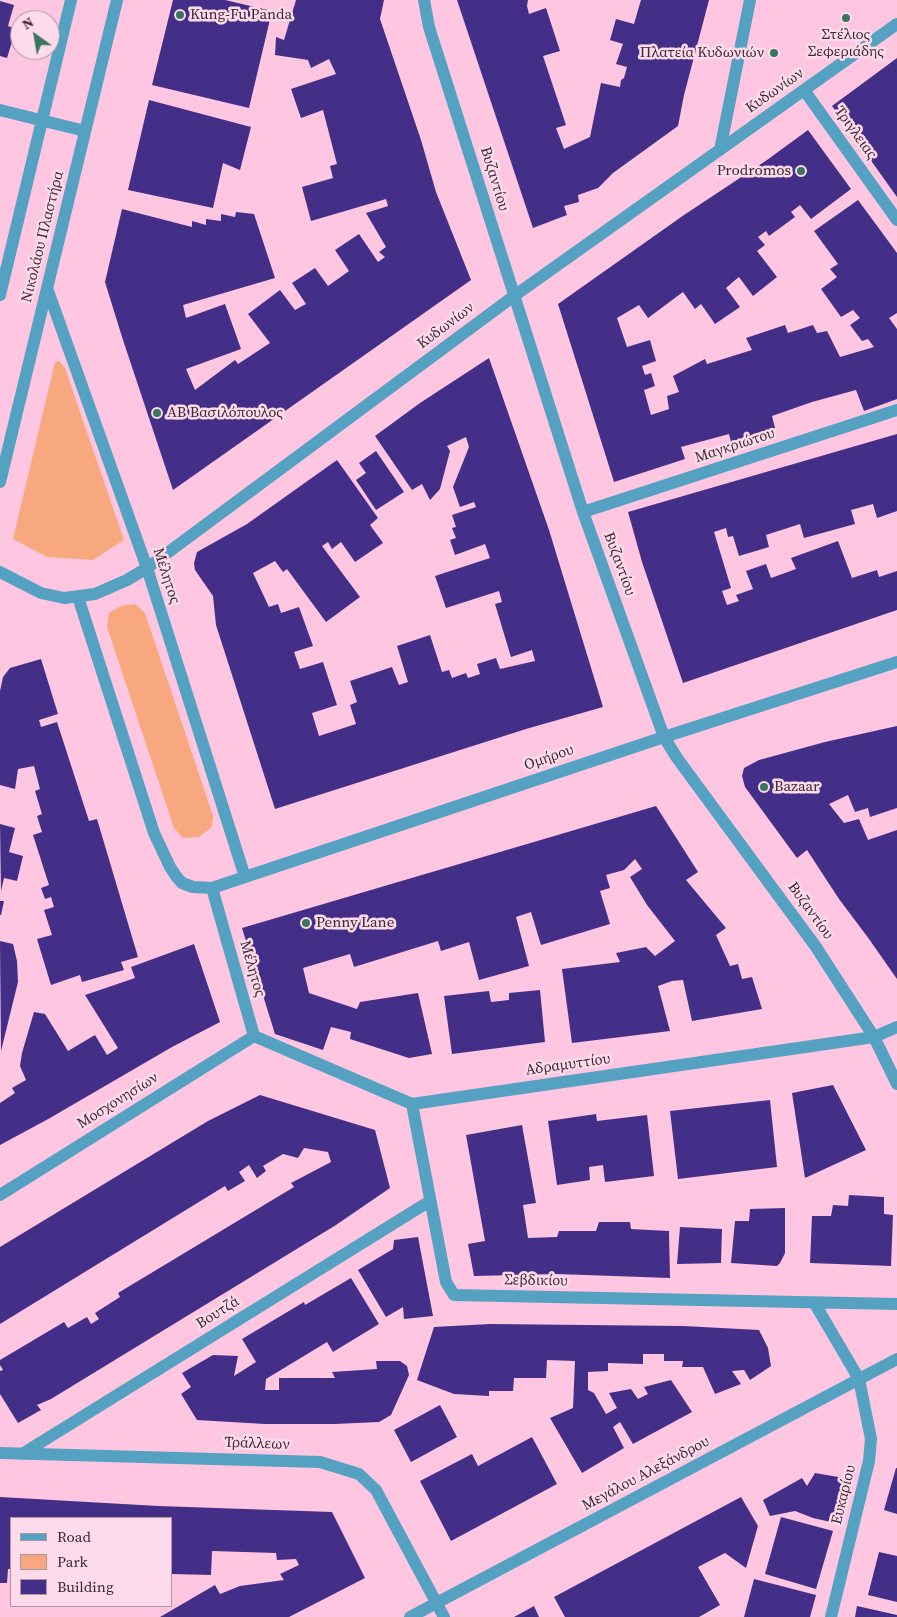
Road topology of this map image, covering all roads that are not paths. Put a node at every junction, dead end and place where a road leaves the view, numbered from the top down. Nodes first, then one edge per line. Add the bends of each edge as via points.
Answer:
1 (71, 0) edge
2 (117, 0) edge
3 (424, 0) edge
4 (750, 0) edge
5 (897, 24) edge
6 (804, 90) junction
7 (0, 110) edge
8 (42, 120) junction
9 (85, 131) junction
10 (720, 150) junction
11 (897, 220) edge
12 (47, 288) junction
13 (0, 295) edge
14 (514, 296) junction
15 (897, 410) edge
16 (0, 482) edge
17 (583, 512) junction
18 (147, 568) junction
19 (0, 572) edge
20 (78, 596) junction
21 (897, 662) edge
22 (664, 736) junction
23 (245, 877) junction
24 (212, 888) junction
25 (897, 1027) edge
26 (254, 1036) junction
27 (874, 1037) junction
28 (897, 1084) edge
29 (412, 1104) junction
30 (0, 1194) edge
31 (430, 1201) junction
32 (815, 1304) junction
33 (897, 1304) edge
34 (897, 1359) edge
35 (859, 1380) junction
36 (0, 1453) edge
37 (22, 1454) junction
38 (436, 1603) junction
39 (410, 1617) edge
40 (444, 1617) edge
41 (831, 1617) edge

1 - 8 street, Νικολάου Πλαστήρα
2 - 9 street, Νικολάου Πλαστήρα
3 - 14 street, Βυζαντίου
4 - 10 street
5 - 6 street, Κυδωνίων
6 - 10 street, Κυδωνίων
6 - 11 street, Τριγλειας
7 - 8 street
8 - 9 street
8 - 13 street, Νικολάου Πλαστήρα
9 - 12 street, Νικολάου Πλαστήρα
10 - 14 street, Κυδωνίων
12 - 16 street, Νικολάου Πλαστήρα
12 - 18 street, Μέλητος
14 - 17 street, Βυζαντίου
14 - 18 street, Κυδωνίων
15 - 17 street, Μαγκριώτου
17 - 22 street, Βυζαντίου
18 - 20 street, Κυδωνίων via 95,594
18 - 23 street, Μέλητος
19 - 20 street, Κυδωνίων via 28,588 49,595
20 - 24 street via 145,810 160,846 182,883
21 - 22 street, Ομήρου
22 - 23 street, Ομήρου
22 - 27 street, Βυζαντίου via 816,946
23 - 24 street, Ομήρου
24 - 26 street, Μέλητος
25 - 27 street, Αδραμυττίου
26 - 29 street
26 - 30 street, Μοσχονησίων
27 - 28 street, Βυζαντίου
27 - 29 street, Αδραμυττίου
29 - 31 street, Σεβδικίου
31 - 32 street, Σεβδικίου via 446,1282 454,1296
31 - 37 street, Βουτζά
32 - 33 street, Σεβδικίου
32 - 35 street
34 - 35 street, Μεγάλου Αλεξάνδρου
35 - 38 street, Μεγάλου Αλεξάνδρου
35 - 41 street, Ευκαρίου via 871,1439 869,1461
36 - 37 street, Τράλλεων
37 - 38 street, Τράλλεων via 320,1462 359,1474 376,1490
38 - 39 street, Μεγάλου Αλεξάνδρου
38 - 40 street, Τράλλεων

